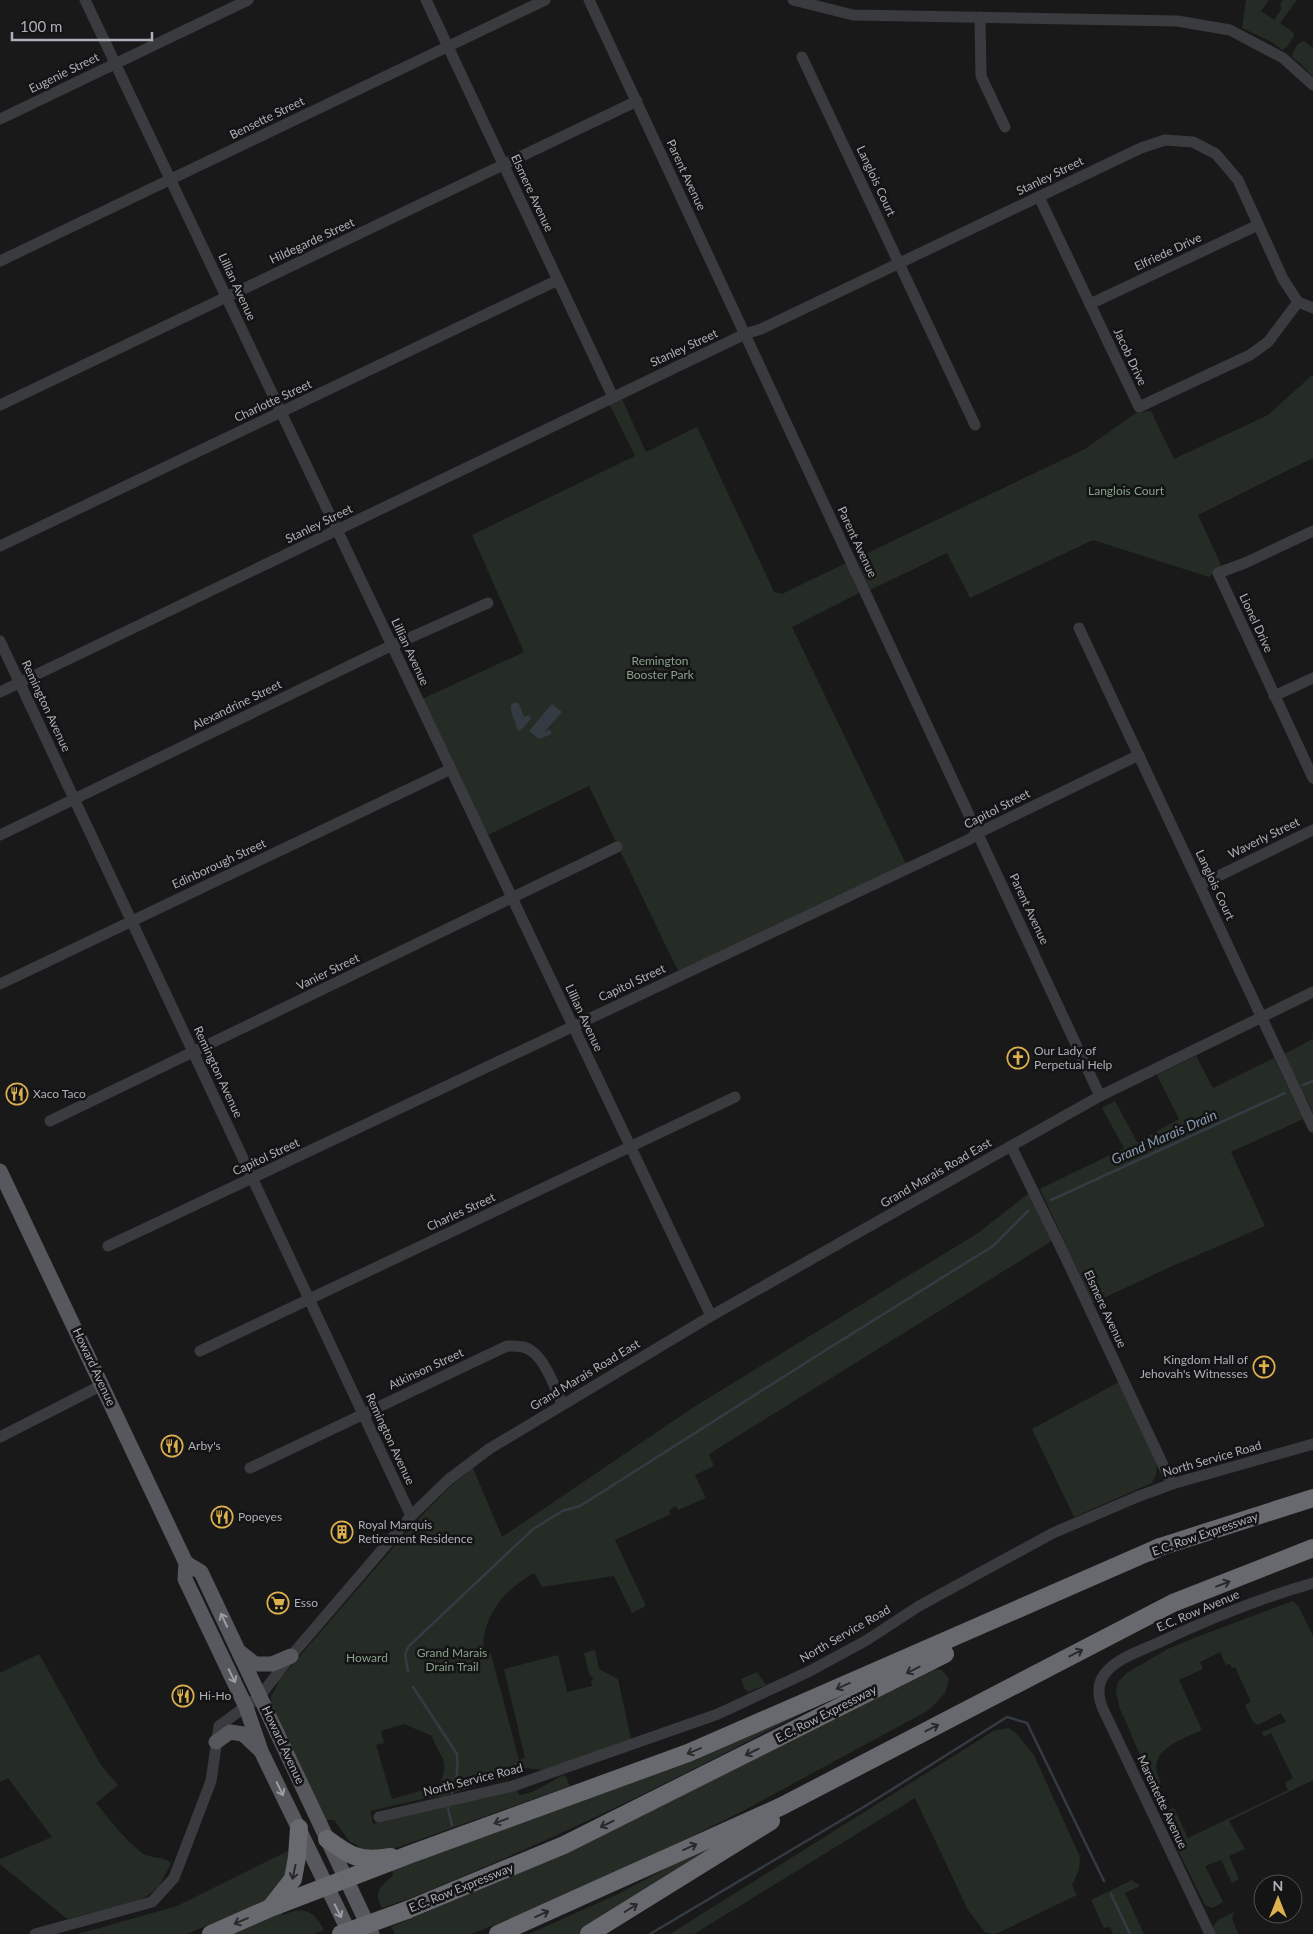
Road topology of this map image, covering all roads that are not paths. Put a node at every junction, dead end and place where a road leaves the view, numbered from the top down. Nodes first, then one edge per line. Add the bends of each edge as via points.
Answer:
1 (85, 0) edge
2 (248, 0) edge
3 (426, 0) edge
4 (545, 0) edge
5 (589, 0) edge
6 (793, 0) edge
7 (980, 17) junction
8 (448, 47) junction
9 (802, 57) dead end
10 (115, 64) junction
11 (1313, 85) edge
12 (637, 101) junction
13 (0, 119) edge
14 (1005, 127) dead end
15 (504, 165) junction
16 (170, 180) junction
17 (1039, 197) junction
18 (1258, 225) junction
19 (0, 261) edge
20 (899, 263) junction
21 (558, 280) junction
22 (226, 297) junction
23 (1298, 302) junction
24 (1090, 304) junction
25 (1313, 308) edge
26 (745, 334) junction
27 (613, 397) junction
28 (0, 405) edge
29 (281, 412) junction
30 (975, 425) dead end
31 (338, 531) junction
32 (1313, 532) edge
33 (0, 546) edge
34 (488, 603) dead end
35 (1079, 628) dead end
36 (0, 641) edge
37 (392, 646) junction
38 (1313, 678) edge
39 (20, 683) junction
40 (0, 692) edge
41 (1274, 696) junction
42 (1139, 755) junction
43 (451, 769) junction
44 (1313, 778) edge
45 (74, 799) junction
46 (1313, 830) edge
47 (978, 833) junction
48 (0, 835) edge
49 (617, 847) dead end
50 (1200, 885) junction
51 (512, 898) junction
52 (132, 921) junction
53 (0, 984) edge
54 (1313, 992) edge
55 (1262, 1018) junction
56 (573, 1027) junction
57 (193, 1052) junction
58 (1100, 1096) junction
59 (735, 1097) dead end
60 (50, 1121) dead end
61 (1313, 1127) edge
62 (1011, 1146) junction
63 (630, 1147) junction
64 (0, 1171) edge
65 (252, 1178) junction
66 (108, 1246) dead end
67 (309, 1299) junction
68 (711, 1316) junction
69 (200, 1351) dead end
70 (102, 1385) junction
71 (562, 1404) junction
72 (363, 1414) junction
73 (0, 1437) edge
74 (1313, 1444) edge
75 (250, 1468) dead end
76 (1172, 1484) junction
77 (1313, 1498) edge
78 (411, 1516) junction
79 (1160, 1547) junction
80 (1313, 1548) edge
81 (186, 1563) junction
82 (1313, 1583) edge
83 (239, 1652) junction
84 (291, 1656) junction
85 (1101, 1680) joint
86 (260, 1696) junction
87 (246, 1707) junction
88 (216, 1742) junction
89 (888, 1750) junction
90 (261, 1751) junction
91 (379, 1818) dead end
92 (299, 1828) junction
93 (327, 1839) junction
94 (411, 1854) junction
95 (347, 1880) junction
96 (326, 1887) junction
97 (270, 1908) junction
98 (35, 1934) edge
99 (211, 1934) edge
100 (341, 1934) edge
101 (350, 1934) edge
102 (372, 1934) edge
103 (498, 1934) edge
104 (589, 1934) edge
105 (1210, 1934) edge

1 - 10 street, Lillian Avenue
2 - 10 street, Eugenie Street
3 - 8 street, Elsmere Avenue
4 - 8 street, Bensette Street
5 - 12 street, Parent Avenue
6 - 7 street via 854,14
7 - 11 street via 1177,21 1230,30 1283,58
7 - 14 street via 981,76
8 - 15 street, Elsmere Avenue
8 - 16 street, Bensette Street
9 - 20 street, Langlois Court
10 - 13 street, Eugenie Street
10 - 16 street, Lillian Avenue
12 - 15 street, Hildegarde Street
12 - 26 street, Parent Avenue
15 - 21 street, Elsmere Avenue
15 - 22 street, Hildegarde Street
16 - 19 street, Bensette Street
16 - 22 street, Lillian Avenue
17 - 18 street, Stanley Street via 1141,148 1165,140 1193,142 1216,154 1238,180
17 - 20 street, Stanley Street
17 - 24 street, Jacob Drive
18 - 23 street, Stanley Street via 1283,279
18 - 24 street, Elfriede Drive
20 - 26 street, Stanley Street
20 - 30 street, Langlois Court
21 - 27 street, Elsmere Avenue
21 - 29 street, Charlotte Street
22 - 28 street, Hildegarde Street
22 - 29 street, Lillian Avenue
23 - 24 street, Jacob Drive via 1268,342 1250,356 1139,407
23 - 25 street
26 - 27 street, Stanley Street
26 - 47 street, Parent Avenue
27 - 31 street, Stanley Street
29 - 31 street, Lillian Avenue
29 - 33 street, Charlotte Street
31 - 37 street, Lillian Avenue
31 - 39 street, Stanley Street
32 - 41 street, Lionel Drive via 1218,573
34 - 37 street, Alexandrine Street
35 - 42 street, Langlois Court
36 - 39 street, Remington Avenue
37 - 43 street, Lillian Avenue
37 - 45 street, Alexandrine Street
38 - 41 street
39 - 40 street, Stanley Street
39 - 45 street, Remington Avenue
41 - 44 street, Lionel Drive
42 - 47 street, Capitol Street
42 - 50 street, Langlois Court
43 - 51 street, Lillian Avenue
43 - 52 street, Edinborough Street
45 - 48 street, Alexandrine Street
45 - 52 street, Remington Avenue
46 - 50 street, Waverly Street
47 - 56 street, Capitol Street
47 - 58 street, Parent Avenue
49 - 51 street, Vanier Street
50 - 55 street, Langlois Court
51 - 56 street, Lillian Avenue
51 - 57 street, Vanier Street
52 - 53 street, Edinborough Street
52 - 57 street, Remington Avenue
54 - 55 street, Grand Marais Road East
55 - 58 street, Grand Marais Road East
55 - 61 street, Langlois Court
56 - 63 street, Lillian Avenue
56 - 65 street, Capitol Street
57 - 60 street, Vanier Street
57 - 65 street, Remington Avenue
58 - 62 street, Grand Marais Road East
59 - 63 street, Charles Street
62 - 68 street, Grand Marais Road East
62 - 76 street, Elsmere Avenue
63 - 67 street, Charles Street
63 - 68 street, Lillian Avenue
64 - 70 main road, Howard Avenue
65 - 66 street, Capitol Street
65 - 67 street, Remington Avenue
67 - 69 street, Charles Street
67 - 72 street, Remington Avenue
68 - 71 street, Grand Marais Road East
70 - 73 street
70 - 81 main road, Howard Avenue
71 - 72 street, Atkinson Street via 535,1353 525,1347 507,1346
71 - 78 street, Grand Marais Road East via 489,1448 448,1480
72 - 75 street, Atkinson Street
72 - 78 street, Remington Avenue
74 - 76 street, North Service Road
76 - 91 street, North Service Road via 1054,1533 919,1606 819,1667 718,1714 513,1786
77 - 79 highway, E.C. Row Expressway
78 - 84 street, Grand Marais Road East
79 -> 94 highway via 688,1753
79 -> 100 highway, E.C. Row Expressway, bridge via 564,1845
89 -> 80 highway via 1173,1603
83 -> 81 main road, Howard Avenue via 201,1572
81 -> 87 main road, Howard Avenue via 185,1579
82 - 85 street, E.C. Row Avenue via 1216,1616 1158,1642 1108,1670
83 - 84 main road via 255,1664 272,1664
83 - 86 main road, Howard Avenue
84 - 86 street, Grand Marais Road East
85 - 105 street, Marentette Avenue via 1099,1689 1103,1709
86 - 87 street, Grand Marais Road East
86 - 93 main road, Howard Avenue
87 - 88 street, Grand Marais Road East via 219,1726
87 - 90 main road, Howard Avenue
88 - 90 main road via 230,1732 243,1734
88 - 98 street, Grand Marais Road East via 211,1781 182,1858 174,1878 158,1896 152,1902
103 -> 89 highway via 782,1806
104 -> 89 highway
90 -> 92 main road, Howard Avenue
92 - 96 main road, Howard Avenue
92 -> 97 highway via 293,1879
93 - 94 highway via 348,1854 371,1860
93 - 95 main road, Howard Avenue
94 - 95 highway
95 - 96 highway
95 - 102 main road, Howard Avenue
96 - 97 highway
96 -> 101 main road, Howard Avenue
97 -> 99 highway

